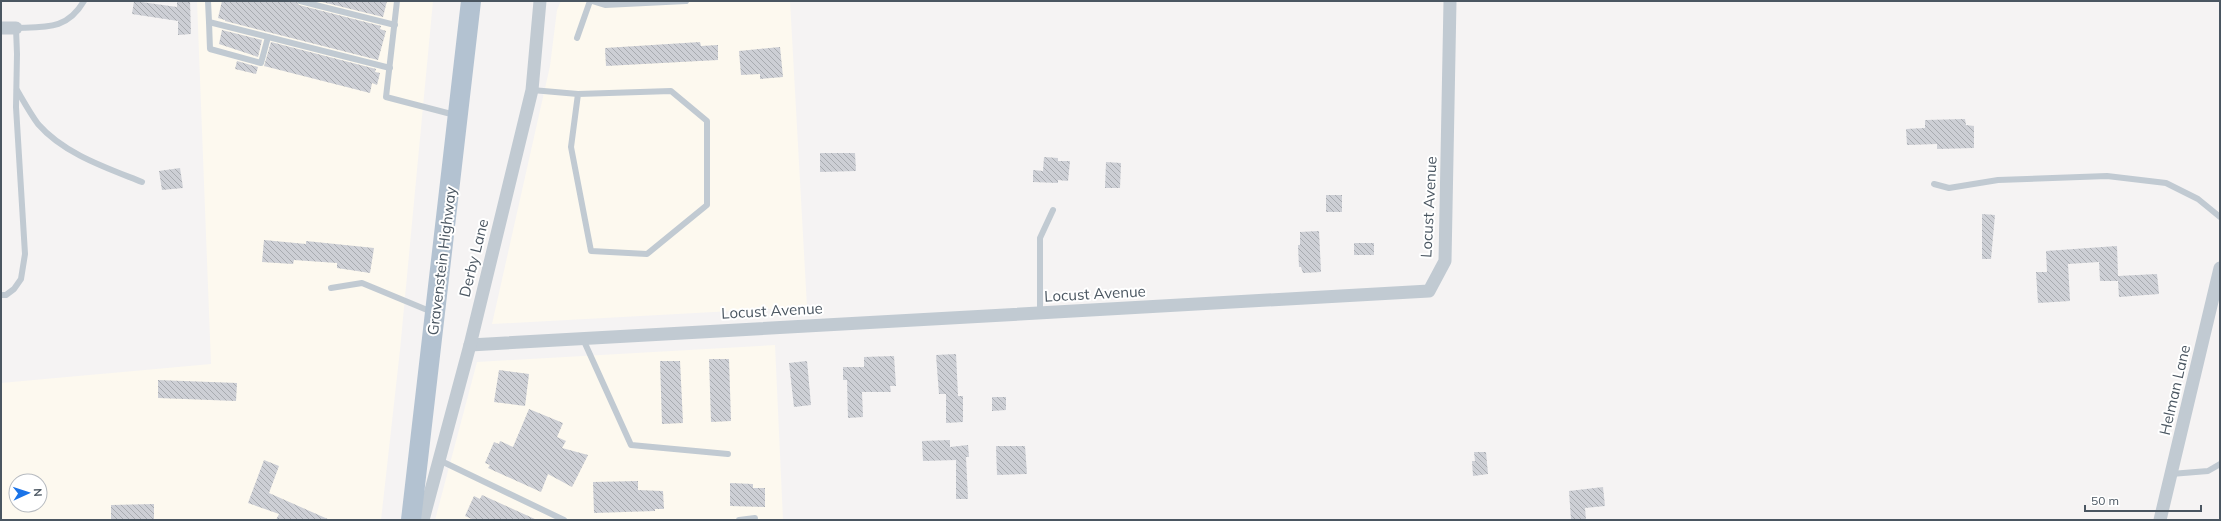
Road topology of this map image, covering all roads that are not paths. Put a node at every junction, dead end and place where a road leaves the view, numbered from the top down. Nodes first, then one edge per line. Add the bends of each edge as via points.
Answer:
1 (84, 1) edge
2 (208, 1) edge
3 (300, 1) edge
4 (397, 1) edge
5 (471, 1) edge
6 (540, 1) edge
7 (591, 1) edge
8 (686, 1) edge
9 (1450, 1) edge
10 (209, 22) junction
11 (394, 25) junction
12 (1, 28) edge
13 (16, 28) junction
14 (268, 37) junction
15 (577, 38) dead end
16 (390, 68) junction
17 (16, 88) junction
18 (532, 90) junction
19 (578, 94) junction
20 (458, 116) junction
21 (142, 182) dead end
22 (1934, 184) dead end
23 (1053, 210) dead end
24 (2220, 217) edge
25 (2220, 268) edge
26 (331, 288) dead end
27 (1, 295) edge
28 (1040, 313) junction
29 (436, 314) junction
30 (582, 337) junction
31 (470, 345) junction
32 (728, 454) dead end
33 (438, 460) junction
34 (2220, 464) edge
35 (2171, 474) junction
36 (755, 518) dead end
37 (411, 520) edge
38 (423, 520) edge
39 (564, 520) edge
40 (739, 520) edge
41 (2160, 520) edge

1 - 13 lane via 67,21 53,27
2 - 10 lane
3 - 11 lane
4 - 11 lane
5 - 20 main road, Gravenstein Highway
6 - 18 street, Derby Lane
7 - 8 lane via 605,5
7 - 15 lane
9 - 28 street, Locust Avenue via 1445,261 1429,291
10 - 14 lane
10 - 14 lane via 210,49 261,63
11 - 16 lane
12 - 13 street
13 - 17 lane
14 - 16 lane
16 - 20 lane via 386,97
17 - 21 lane via 40,125 58,141 93,162
17 - 27 lane via 25,254 21,279 14,289 6,295
18 - 19 lane
18 - 31 street, Derby Lane
19 - 19 lane via 672,91 707,121 708,205 647,254 591,251 571,147
20 - 29 main road, Gravenstein Highway
22 - 24 lane via 1949,188 1998,180 2107,176 2166,183 2198,199
23 - 28 lane via 1040,238
25 - 35 street, Helman Lane
26 - 29 lane via 362,283
28 - 30 street, Locust Avenue
29 - 37 main road, Gravenstein Highway
30 - 31 street, Locust Avenue
30 - 32 lane via 631,445
31 - 33 street, Derby Lane
33 - 38 street, Derby Lane
33 - 39 lane
34 - 35 lane via 2208,471
35 - 41 street, Helman Lane
36 - 40 lane

